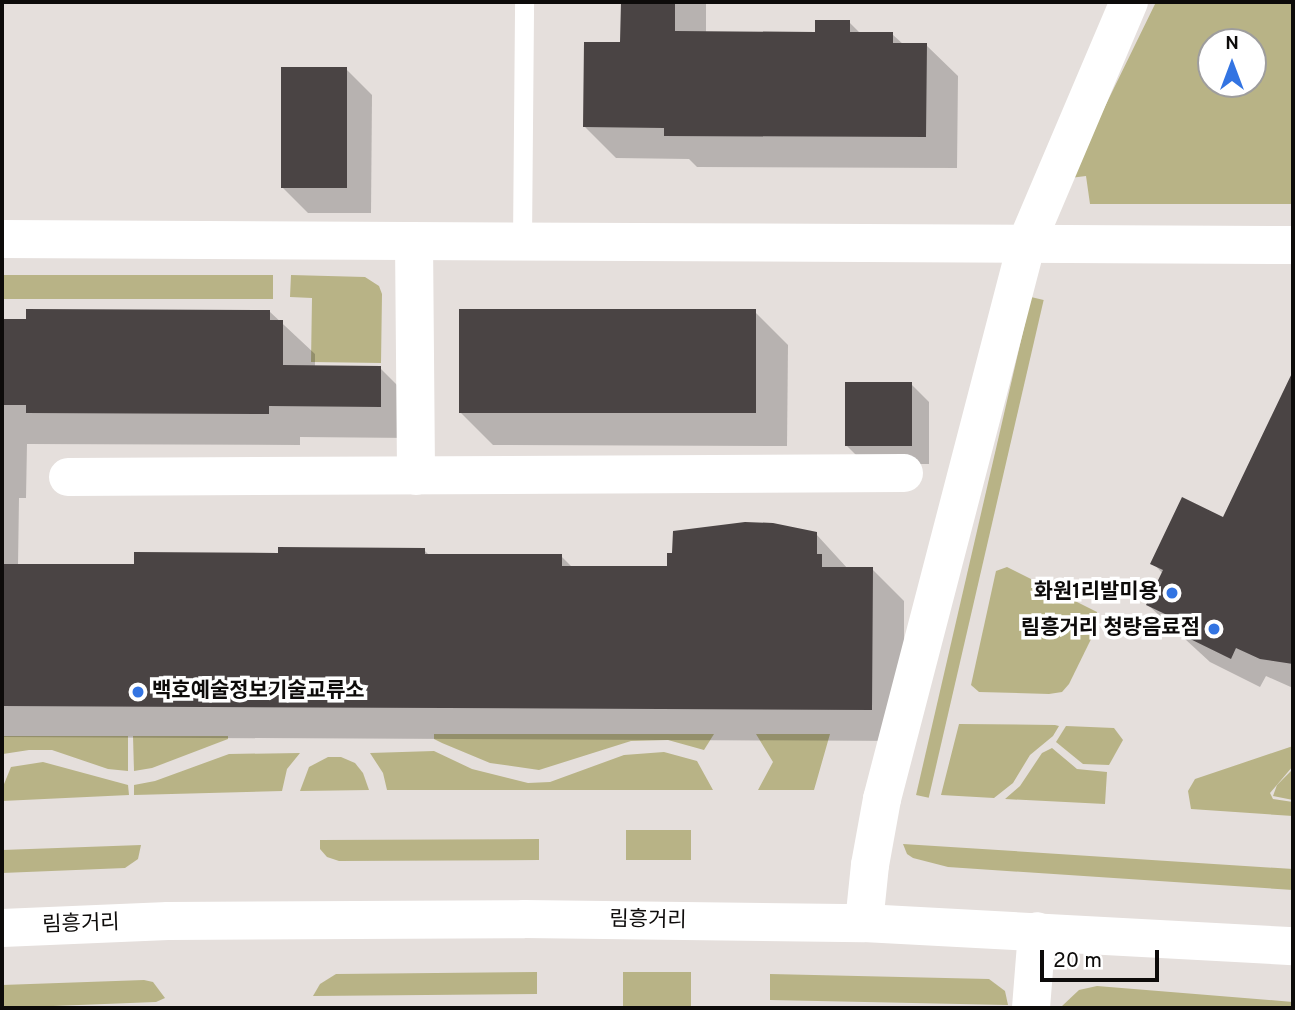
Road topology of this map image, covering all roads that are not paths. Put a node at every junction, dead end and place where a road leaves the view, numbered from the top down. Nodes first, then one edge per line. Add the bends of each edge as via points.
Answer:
1 (524, 2) edge
2 (1129, 2) edge
3 (2, 239) edge
4 (414, 241) junction
5 (522, 241) junction
6 (1027, 242) junction
7 (1293, 245) edge
8 (904, 473) dead end
9 (416, 475) junction
10 (68, 477) dead end
11 (864, 923) junction
12 (2, 928) edge
13 (1037, 931) junction
14 (1293, 946) edge
15 (1031, 1008) edge

1 - 5 lane
2 - 6 street
3 - 4 street
4 - 5 street
4 - 9 street
5 - 6 street
6 - 7 street
6 - 11 street via 882,799
8 - 9 street
9 - 10 street
11 - 12 street, 림흥거리 via 168,921
11 - 13 street, 림흥거리
13 - 14 street, 림흥거리
13 - 15 street

